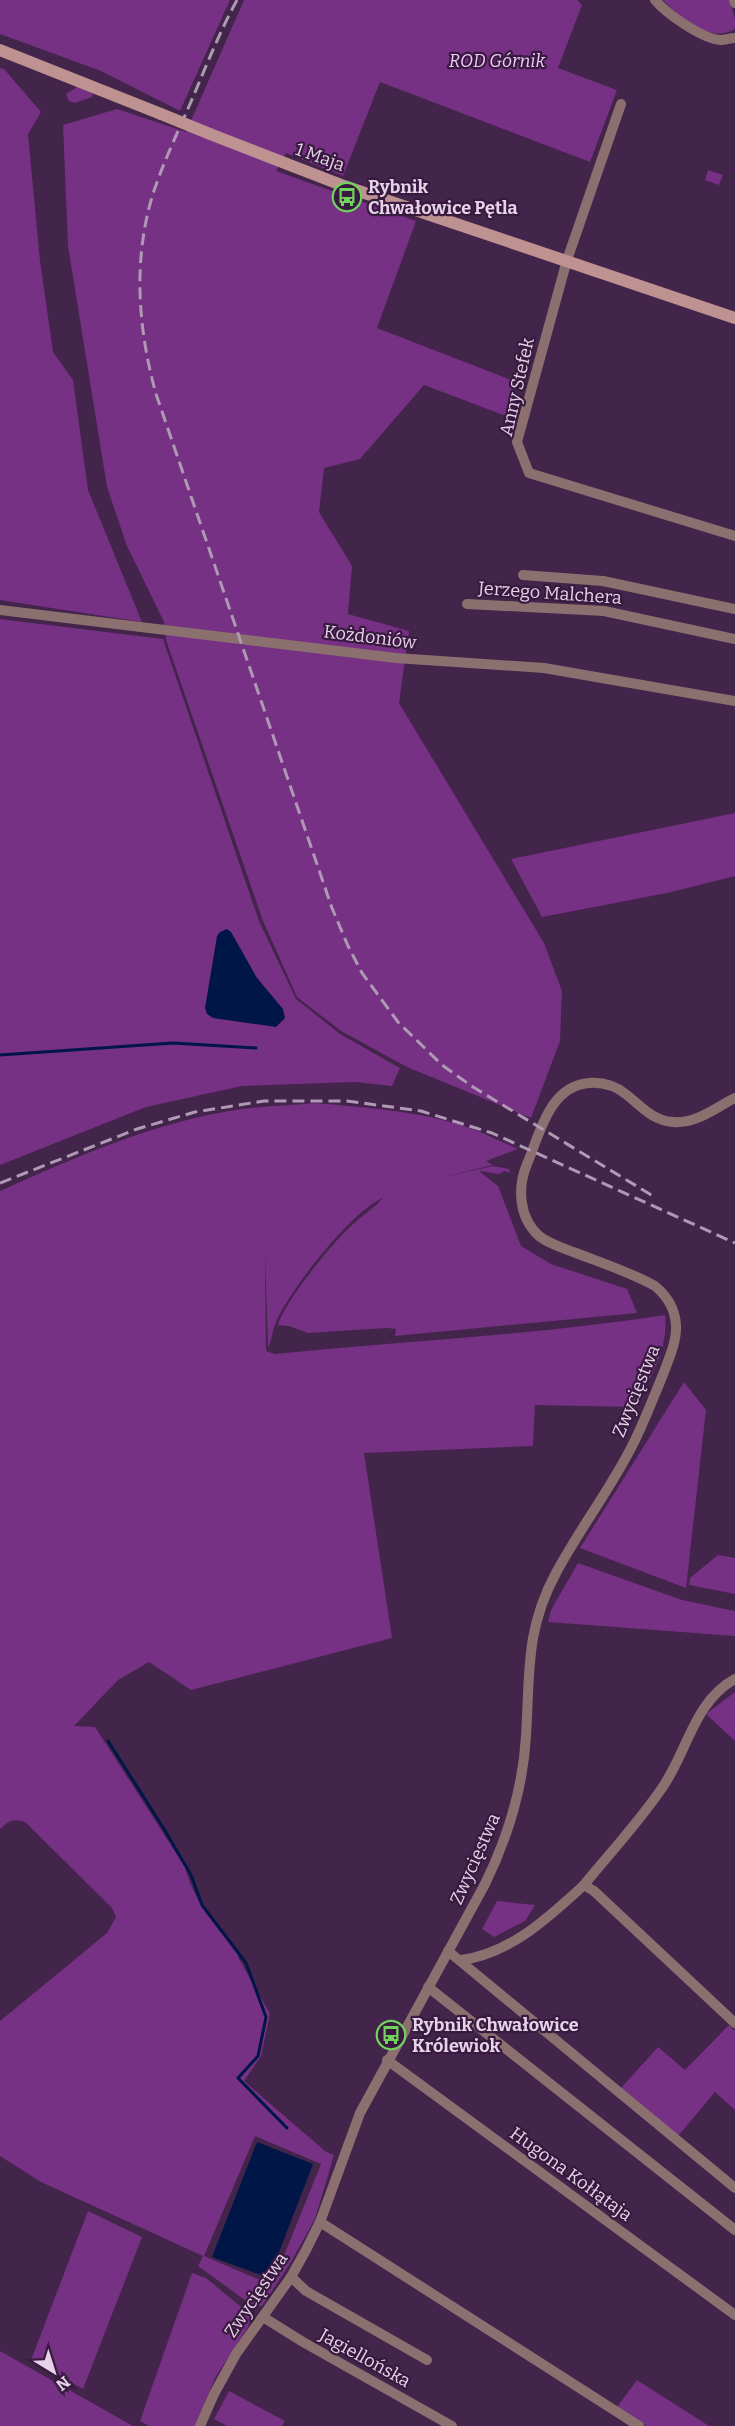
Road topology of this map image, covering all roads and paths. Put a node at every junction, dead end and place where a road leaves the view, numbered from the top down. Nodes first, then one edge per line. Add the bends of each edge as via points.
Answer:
1 (655, 0) edge
2 (735, 38) edge
3 (0, 50) edge
4 (621, 104) dead end
5 (567, 260) junction
6 (735, 318) edge
7 (735, 536) edge
8 (524, 575) dead end
9 (467, 604) dead end
10 (735, 609) edge
11 (0, 610) edge
12 (735, 639) edge
13 (735, 701) edge
14 (735, 1098) edge
15 (735, 1679) edge
16 (584, 1885) junction
17 (448, 1951) junction
18 (460, 1960) junction
19 (428, 1987) junction
20 (735, 2023) edge
21 (387, 2060) junction
22 (735, 2188) edge
23 (320, 2222) junction
24 (735, 2230) edge
25 (291, 2277) junction
26 (735, 2315) edge
27 (264, 2317) junction
28 (427, 2360) dead end
29 (200, 2426) edge
30 (452, 2426) edge
31 (639, 2426) edge

1 - 2 street via 703,35 719,40
3 - 5 main road, 1 Maja, bridge via 324,178
4 - 5 street, Anny Stefek
5 - 6 main road, 1 Maja
5 - 7 street, Anny Stefek via 517,442 529,473
8 - 10 street, Jerzego Malchera via 603,581
9 - 12 street, Jerzego Malchera via 604,611
11 - 13 street, Kożdoniów via 396,658 544,668
14 - 17 street, Zwycięstwa via 696,1119 672,1122 651,1116 610,1085 579,1085 565,1092 551,1107 525,1169 522,1207 532,1230 549,1242 655,1286 670,1303 676,1332 631,1449 542,1601 530,1650 522,1777 514,1810 492,1870
15 - 16 street via 723,1686 698,1718 663,1787
16 - 18 street via 528,1932 487,1953
16 - 20 street
17 - 18 street
17 - 19 street, Zwycięstwa
18 - 22 street
19 - 21 street, Zwycięstwa
19 - 24 street
21 - 23 street, Zwycięstwa via 360,2113
21 - 26 street, Hugona Kołłątaja
23 - 25 street, Zwycięstwa
23 - 31 street
25 - 27 street, Zwycięstwa
25 - 28 street via 306,2291
27 - 29 street, Zwycięstwa via 227,2368
27 - 30 street, Jagiellońska

